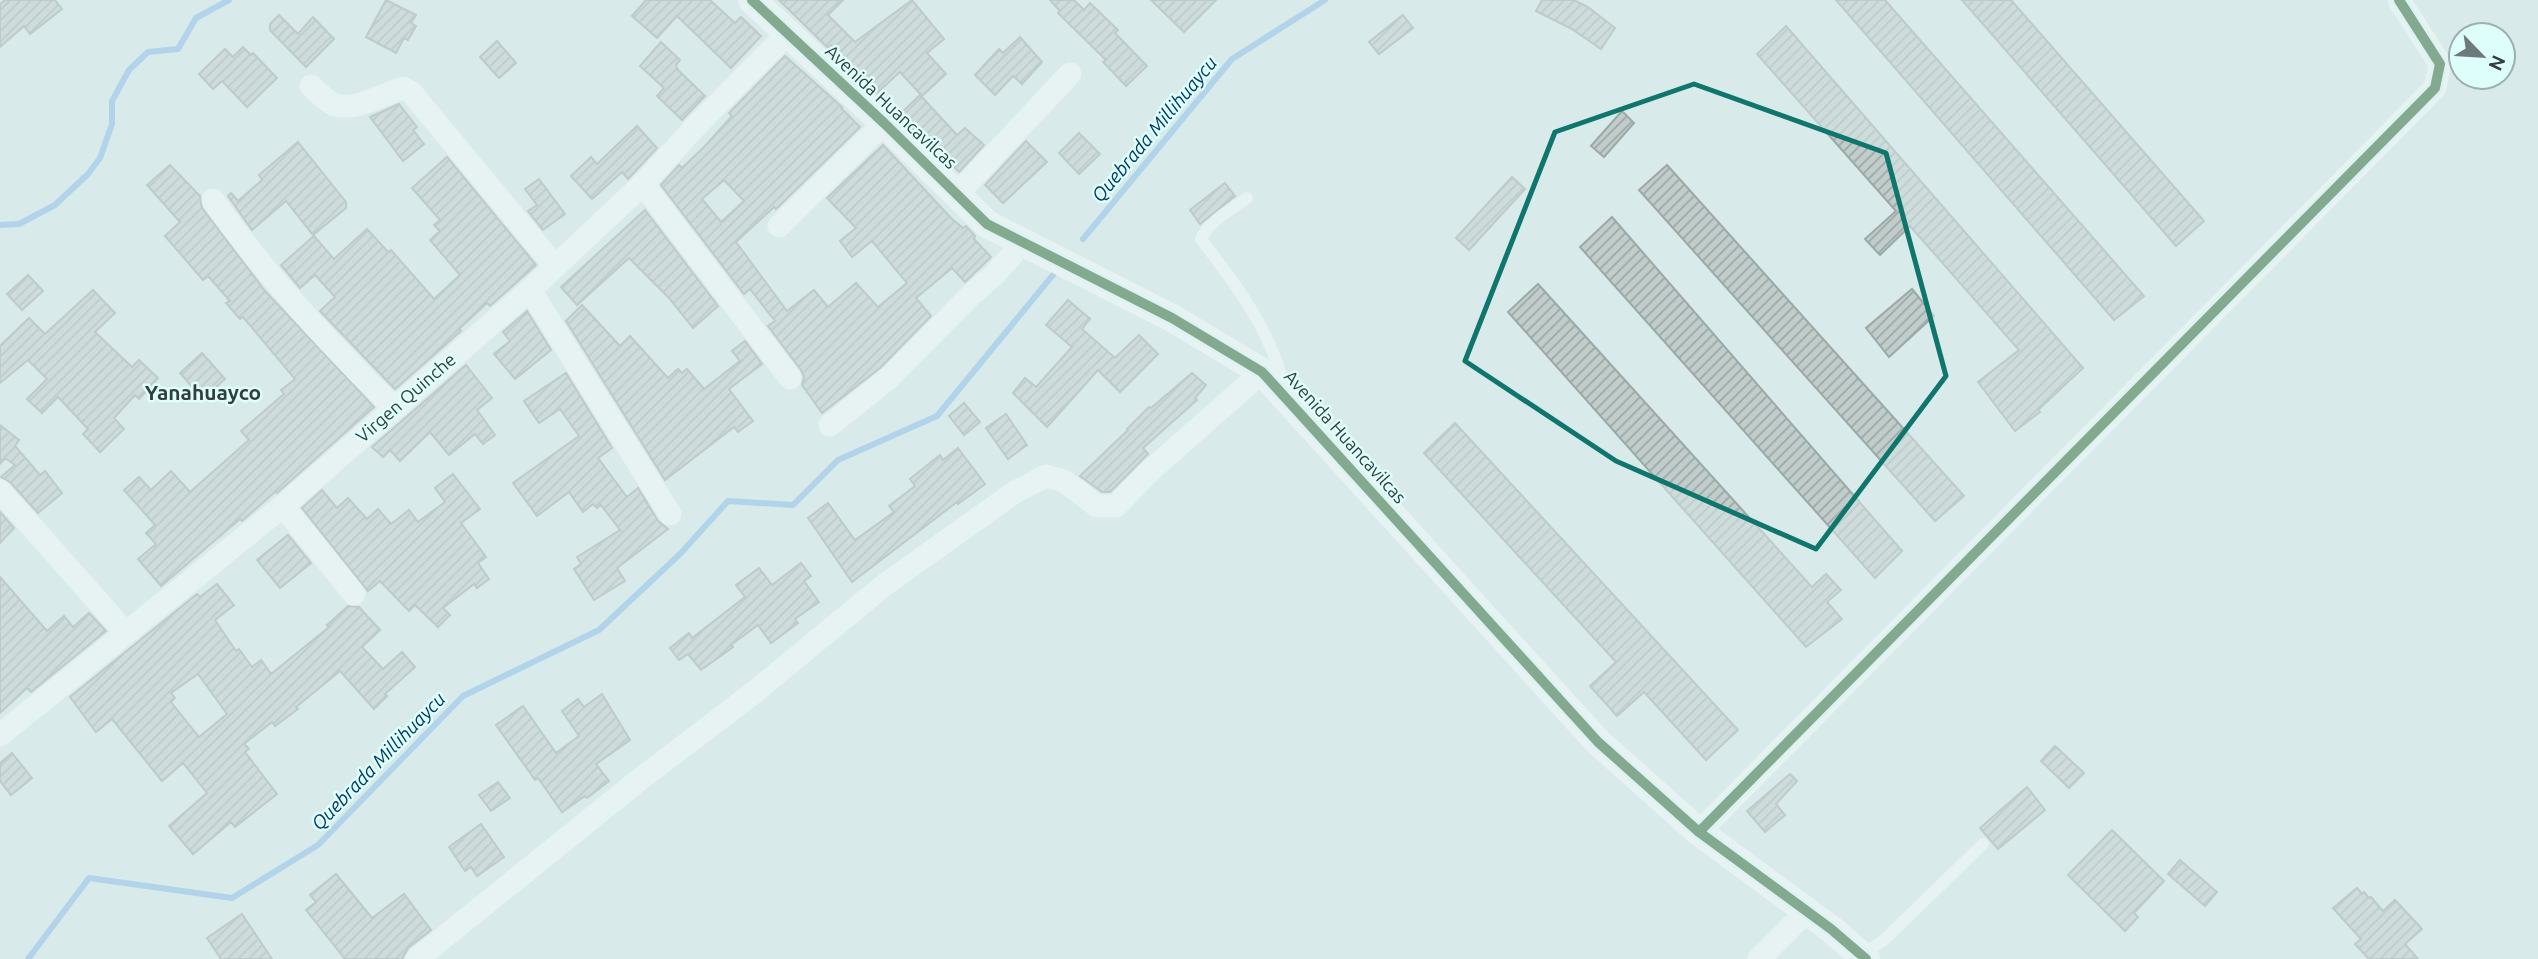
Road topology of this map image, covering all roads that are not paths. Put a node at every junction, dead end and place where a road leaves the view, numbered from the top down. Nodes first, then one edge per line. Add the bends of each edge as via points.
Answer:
1 (752, 0) edge
2 (2399, 0) edge
3 (787, 34) junction
4 (1070, 74) dead end
5 (311, 86) dead end
6 (884, 123) junction
7 (643, 184) junction
8 (957, 194) junction
9 (1247, 198) dead end
10 (213, 200) dead end
11 (779, 226) dead end
12 (1018, 240) junction
13 (554, 265) junction
14 (530, 290) junction
15 (1262, 372) junction
16 (790, 378) dead end
17 (1287, 401) junction
18 (394, 408) junction
19 (830, 425) dead end
20 (0, 491) edge
21 (283, 506) junction
22 (670, 514) dead end
23 (354, 594) dead end
24 (125, 632) junction
25 (0, 735) edge
26 (1699, 832) junction
27 (1983, 844) dead end
28 (1807, 911) junction
29 (1861, 958) edge
30 (417, 959) edge
31 (1759, 959) edge

1 - 3 street, Avenida Huancavilcas
2 - 26 street via 2440,64 2435,88
3 - 6 street, Avenida Huancavilcas
3 - 7 street, Virgen Quinche
4 - 8 street
5 - 13 street via 338,106 403,89 411,92
6 - 8 street, Avenida Huancavilcas
6 - 11 street
7 - 13 street, Virgen Quinche
7 - 16 street
8 - 12 street, Avenida Huancavilcas via 987,224
9 - 17 lane via 1201,239 1268,337
10 - 18 street via 240,239
12 - 15 street, Avenida Huancavilcas via 1172,318
12 - 19 street via 1013,254 993,276 889,378
13 - 14 street, Virgen Quinche
14 - 18 street, Virgen Quinche
14 - 22 street
15 - 17 street, Avenida Huancavilcas
15 - 30 street via 1116,506 1097,506 1064,481 1046,476 1016,492 884,586
17 - 26 street, Avenida Huancavilcas via 1598,742
18 - 21 street, Virgen Quinche
20 - 24 street
21 - 23 street
21 - 24 street, Virgen Quinche
24 - 25 street, Virgen Quinche
26 - 28 street, Avenida Huancavilcas
27 - 29 lane
28 - 29 street, Avenida Huancavilcas
28 - 31 street

